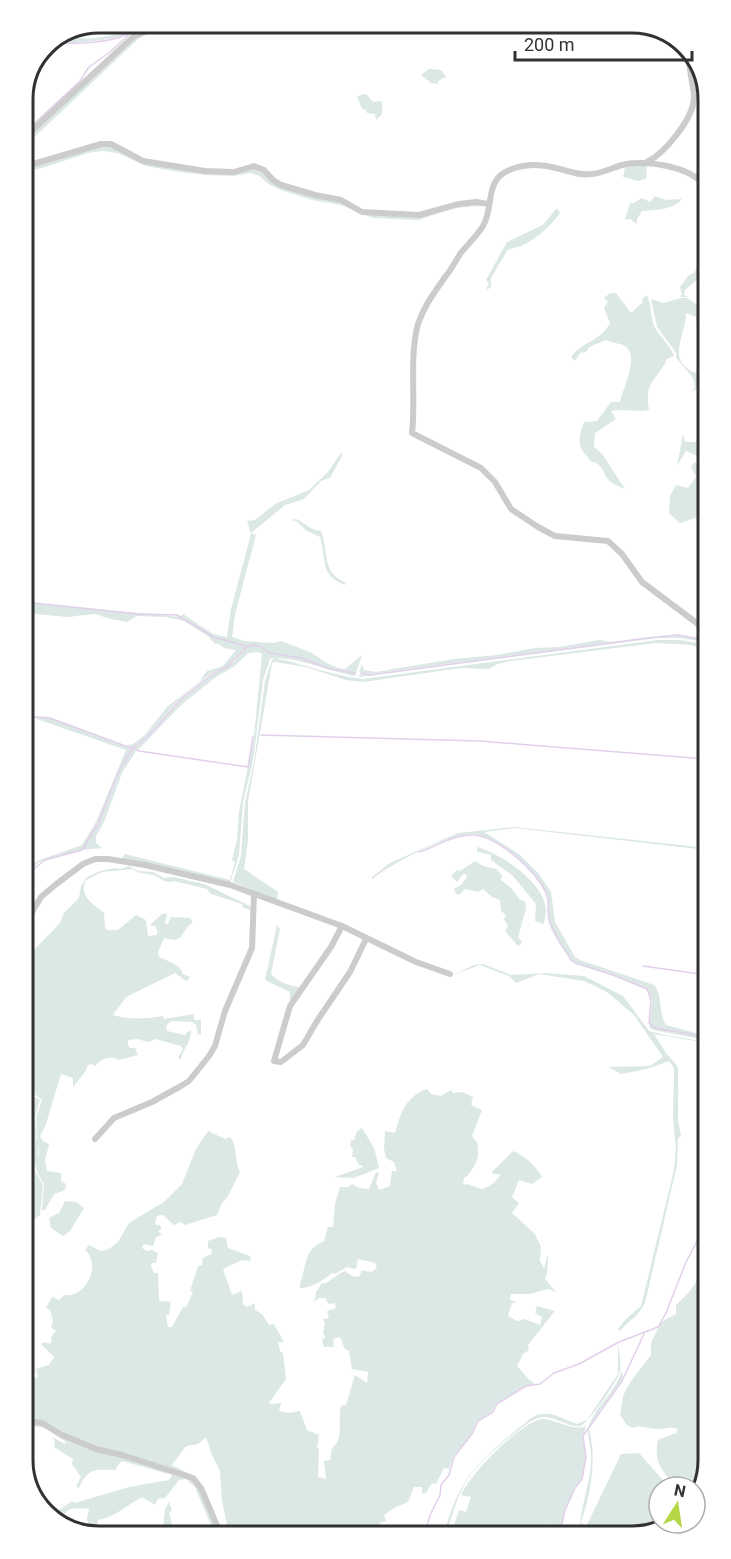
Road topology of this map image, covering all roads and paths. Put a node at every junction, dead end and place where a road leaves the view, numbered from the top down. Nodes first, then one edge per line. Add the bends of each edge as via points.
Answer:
1 (139, 33) edge
2 (690, 68) edge
3 (33, 130) edge
4 (647, 162) junction
5 (33, 164) edge
6 (698, 179) edge
7 (488, 204) junction
8 (698, 624) edge
9 (254, 894) junction
10 (33, 910) edge
11 (342, 926) junction
12 (366, 939) junction
13 (450, 974) dead end
14 (96, 1139) dead end
15 (33, 1423) edge
16 (217, 1526) edge

1 - 3 street
2 - 4 street via 692,107 676,135
4 - 6 street via 680,168
4 - 7 street via 591,174 541,165 520,167 500,175 493,184
5 - 7 street via 111,144 143,161 194,170 234,172 254,166 281,185 341,201 362,212 419,214 459,204
7 - 8 street via 483,227 434,291 418,325 412,433 481,468 495,482 511,509 538,527 555,536 608,541 642,582
9 - 10 street via 190,875 95,859 50,889
9 - 11 street
9 - 14 street via 252,948 209,1056 189,1081 114,1118
11 - 12 street
11 - 12 street via 290,1006 274,1061 280,1062 303,1046
12 - 13 street
15 - 16 street via 42,1423 96,1449 189,1476 201,1488

